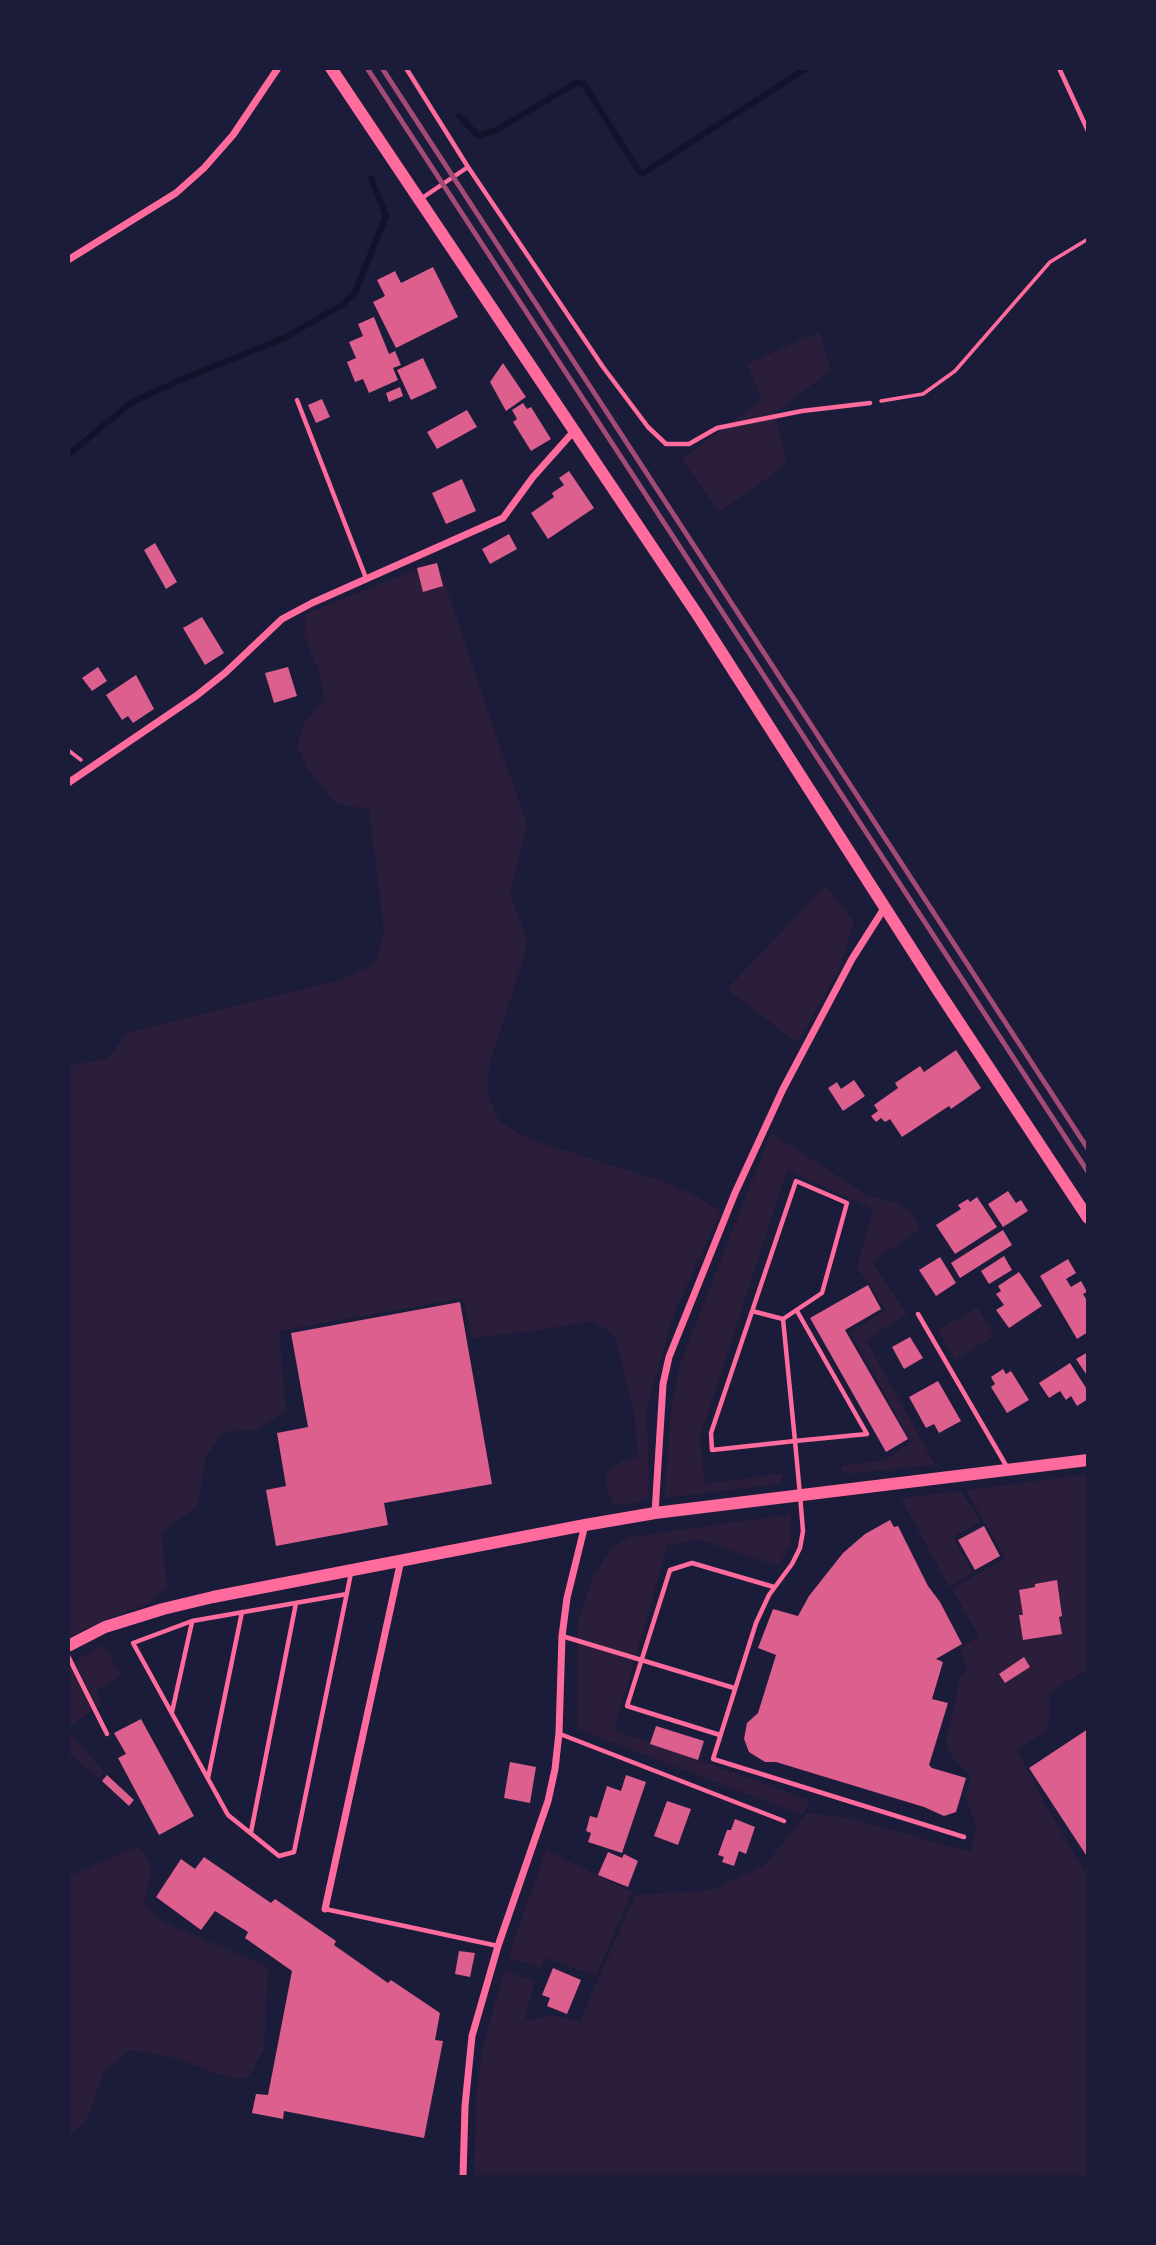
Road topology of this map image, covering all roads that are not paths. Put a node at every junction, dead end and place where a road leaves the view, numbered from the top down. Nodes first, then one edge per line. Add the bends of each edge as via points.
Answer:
1 (278, 68) edge
2 (331, 68) edge
3 (406, 68) edge
4 (1059, 68) edge
5 (1088, 131) edge
6 (468, 167) junction
7 (419, 200) junction
8 (68, 260) edge
9 (297, 400) dead end
10 (870, 403) road end
11 (575, 431) junction
12 (366, 578) junction
13 (68, 783) edge
14 (885, 907) junction
15 (1088, 1218) edge
16 (752, 1311) junction
17 (797, 1311) junction
18 (918, 1314) dead end
19 (783, 1319) junction
20 (795, 1441) junction
21 (1088, 1460) edge
22 (1009, 1471) junction
23 (800, 1495) junction
24 (655, 1513) junction
25 (585, 1525) junction
26 (402, 1559) junction
27 (352, 1569) junction
28 (774, 1587) junction
29 (347, 1594) junction
30 (296, 1603) junction
31 (242, 1612) junction
32 (192, 1621) junction
33 (562, 1636) junction
34 (68, 1646) edge
35 (68, 1656) edge
36 (641, 1660) junction
37 (734, 1688) junction
38 (172, 1714) junction
39 (559, 1733) junction
40 (107, 1734) dead end
41 (720, 1735) junction
42 (208, 1778) junction
43 (784, 1821) dead end
44 (251, 1833) junction
45 (964, 1837) dead end
46 (326, 1909) joint
47 (498, 1946) junction
48 (463, 2177) edge

1 - 8 street via 204,169 176,194
2 - 7 main road
3 - 6 lane
4 - 5 lane
6 - 7 lane
6 - 10 lane via 603,368 666,444 689,444 717,428
7 - 11 main road
9 - 12 lane
11 - 12 street via 503,518
11 - 14 main road
12 - 13 street via 282,619 196,696
14 - 15 main road
14 - 24 street via 783,1089 668,1357
16 - 17 lane via 796,1181 848,1203 822,1293
16 - 19 lane
16 - 20 lane via 711,1433 712,1450
17 - 19 lane
17 - 20 lane via 867,1434
18 - 22 lane
19 - 20 lane
20 - 23 lane
21 - 22 main road
22 - 23 main road
23 - 24 main road
23 - 28 lane via 800,1548
24 - 25 main road
25 - 26 main road
25 - 33 street
26 - 27 main road
26 - 46 street
27 - 29 lane
27 - 34 main road via 163,1609 106,1627
28 - 36 lane via 692,1563 670,1570
28 - 37 lane
29 - 30 lane
29 - 44 lane via 294,1852 279,1856
30 - 31 lane
30 - 44 lane
31 - 32 lane
31 - 42 lane
32 - 38 lane
32 - 38 lane via 133,1643
33 - 36 lane
33 - 39 street
35 - 40 lane
36 - 37 lane
36 - 41 lane via 627,1706
37 - 41 lane
38 - 42 lane
39 - 43 lane
39 - 47 street via 548,1801
41 - 45 lane via 713,1759
42 - 44 lane via 228,1815
46 - 47 lane
47 - 48 street via 472,2036

